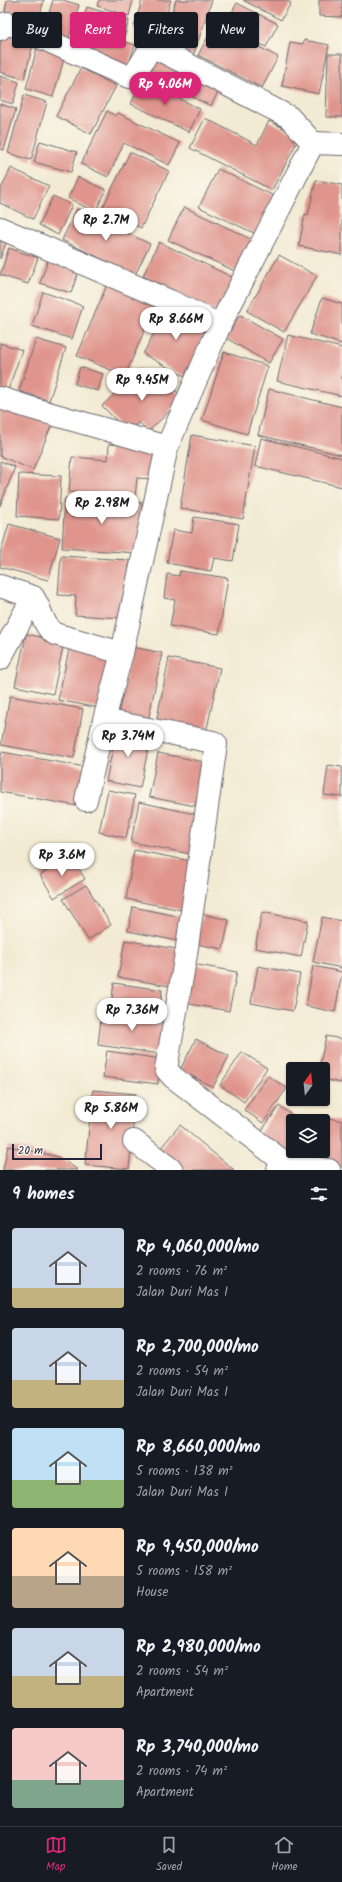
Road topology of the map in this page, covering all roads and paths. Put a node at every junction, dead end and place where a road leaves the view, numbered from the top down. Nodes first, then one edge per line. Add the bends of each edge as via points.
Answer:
1 (0, 30) edge
2 (313, 143) junction
3 (342, 144) edge
4 (0, 228) edge
5 (220, 325) junction
6 (0, 398) edge
7 (167, 447) junction
8 (0, 586) edge
9 (33, 597) junction
10 (122, 653) junction
11 (0, 659) edge
12 (104, 720) junction
13 (86, 800) dead end
14 (134, 1141) dead end
15 (282, 1166) edge
16 (172, 1170) edge
17 (329, 1170) edge

1 - 2 street via 2,24 8,23 129,77 134,76 150,48 156,48 289,117
2 - 3 street
2 - 5 street
4 - 5 street
5 - 7 street
6 - 7 street
7 - 10 street
8 - 9 street
9 - 10 street via 48,629 64,637
9 - 11 street
10 - 12 street
12 - 13 street
12 - 15 street via 216,744 186,954 166,1069
14 - 16 street
15 - 17 street

